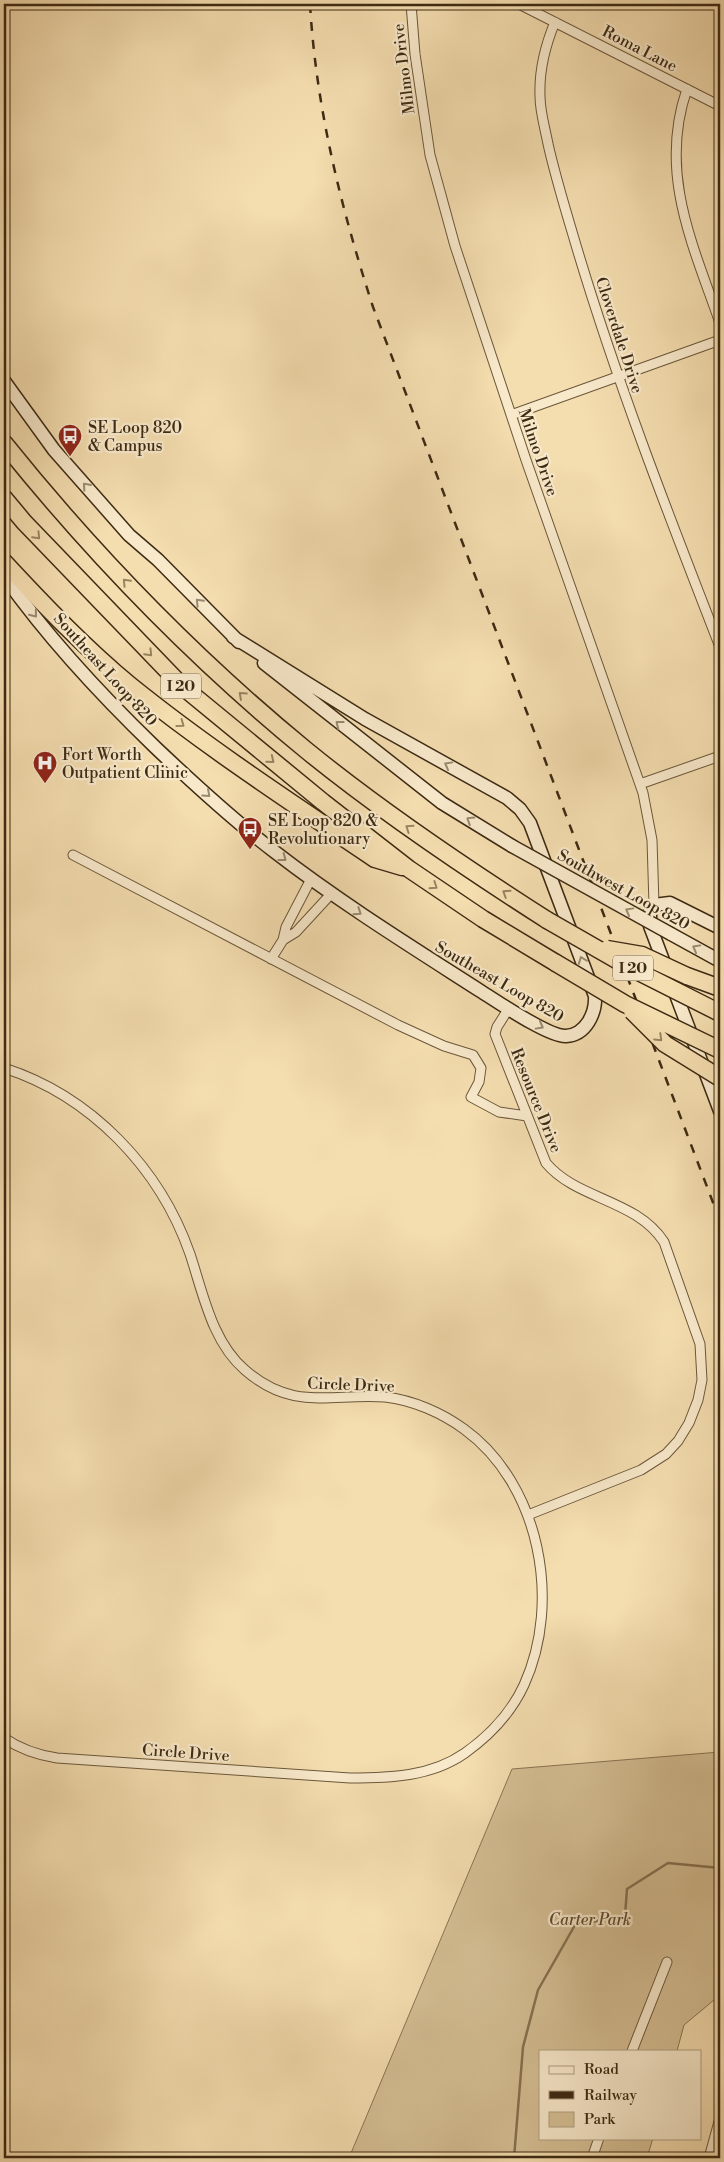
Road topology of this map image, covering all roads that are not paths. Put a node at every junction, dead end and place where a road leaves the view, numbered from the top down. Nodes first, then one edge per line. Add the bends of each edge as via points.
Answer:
1 (411, 4) edge
2 (519, 4) edge
3 (555, 22) junction
4 (687, 89) junction
5 (720, 106) edge
6 (720, 323) edge
7 (720, 340) edge
8 (618, 378) junction
9 (4, 381) edge
10 (511, 415) junction
11 (4, 444) edge
12 (4, 498) edge
13 (4, 562) edge
14 (4, 576) edge
15 (233, 637) junction
16 (720, 647) edge
17 (720, 756) edge
18 (640, 784) junction
19 (512, 846) joint
20 (74, 855) dead end
21 (409, 869) junction
22 (311, 879) junction
23 (331, 894) junction
24 (654, 905) junction
25 (720, 928) edge
26 (283, 940) junction
27 (594, 947) junction
28 (271, 959) junction
29 (720, 962) edge
30 (720, 988) edge
31 (625, 1004) junction
32 (509, 1008) junction
33 (720, 1013) edge
34 (720, 1050) edge
35 (4, 1068) edge
36 (720, 1078) edge
37 (720, 1111) edge
38 (527, 1116) junction
39 (528, 1515) junction
40 (4, 1738) edge
41 (667, 1962) dead end
42 (632, 2050) edge
43 (720, 2118) edge
44 (598, 2140) edge
45 (592, 2158) edge
46 (709, 2158) edge

1 - 10 street, Milmo Drive via 414,54 430,155 455,246
2 - 3 street, Roma Lane
3 - 4 street, Roma Lane
3 - 8 street, Cloverdale Drive via 542,68 540,96 543,121 556,178
4 - 5 street, Roma Lane
4 - 6 street via 676,138 680,199
7 - 8 street
8 - 10 street
8 - 16 street, Cloverdale Drive
15 -> 9 main road, Southeast Loop 820 via 129,535 54,450
10 - 18 street, Milmo Drive
27 -> 11 highway, I 20, bridge via 547,920 406,826 306,750 193,650 103,559
12 -> 21 highway, I 20 via 183,687
13 -> 21 highway via 84,645 170,716 374,859
14 -> 22 main road, Southeast Loop 820 via 71,659 149,741 232,817
19 -> 15 main road, Southeast Loop 820 via 442,803 284,681
32 -> 15 main road, Southeast Loop 820 via 556,1035 566,1036 584,1027 595,1007 591,985 530,823 520,809
17 - 18 street
18 - 24 street, Milmo Drive via 651,831
29 -> 19 main road, Southwest Loop 820, bridge
20 - 28 street
21 -> 31 highway, I 20, bridge via 483,919
22 - 23 main road, Southeast Loop 820
22 - 26 street via 286,927
23 - 26 street via 296,932
23 -> 32 main road, Southeast Loop 820
24 - 25 main road via 670,903
24 - 37 main road via 650,911 650,926
26 - 28 street
27 - 30 highway, bridge via 642,955
27 - 33 highway, I 20, bridge
28 - 38 street via 398,1025 473,1055 481,1068 480,1082 471,1097 500,1112
31 - 34 highway, I 20, bridge
31 -> 36 highway, bridge via 665,1044
32 - 38 street, Resource Drive via 495,1034
35 - 39 street, Circle Drive via 40,1082 82,1108 147,1170 175,1216 215,1327 226,1348 245,1370 263,1383 296,1397 385,1397 421,1406 442,1416 484,1446 503,1468
38 - 39 street, Resource Drive via 546,1163 553,1172 637,1216 656,1230 664,1242 700,1344 702,1362 698,1400 689,1424 666,1454 640,1470
39 - 40 street, Circle Drive via 542,1580 539,1640 532,1664 523,1687 496,1726 463,1755 445,1764 398,1777 350,1778 57,1758 41,1756
41 - 42 street
43 - 46 street
44 - 45 street

